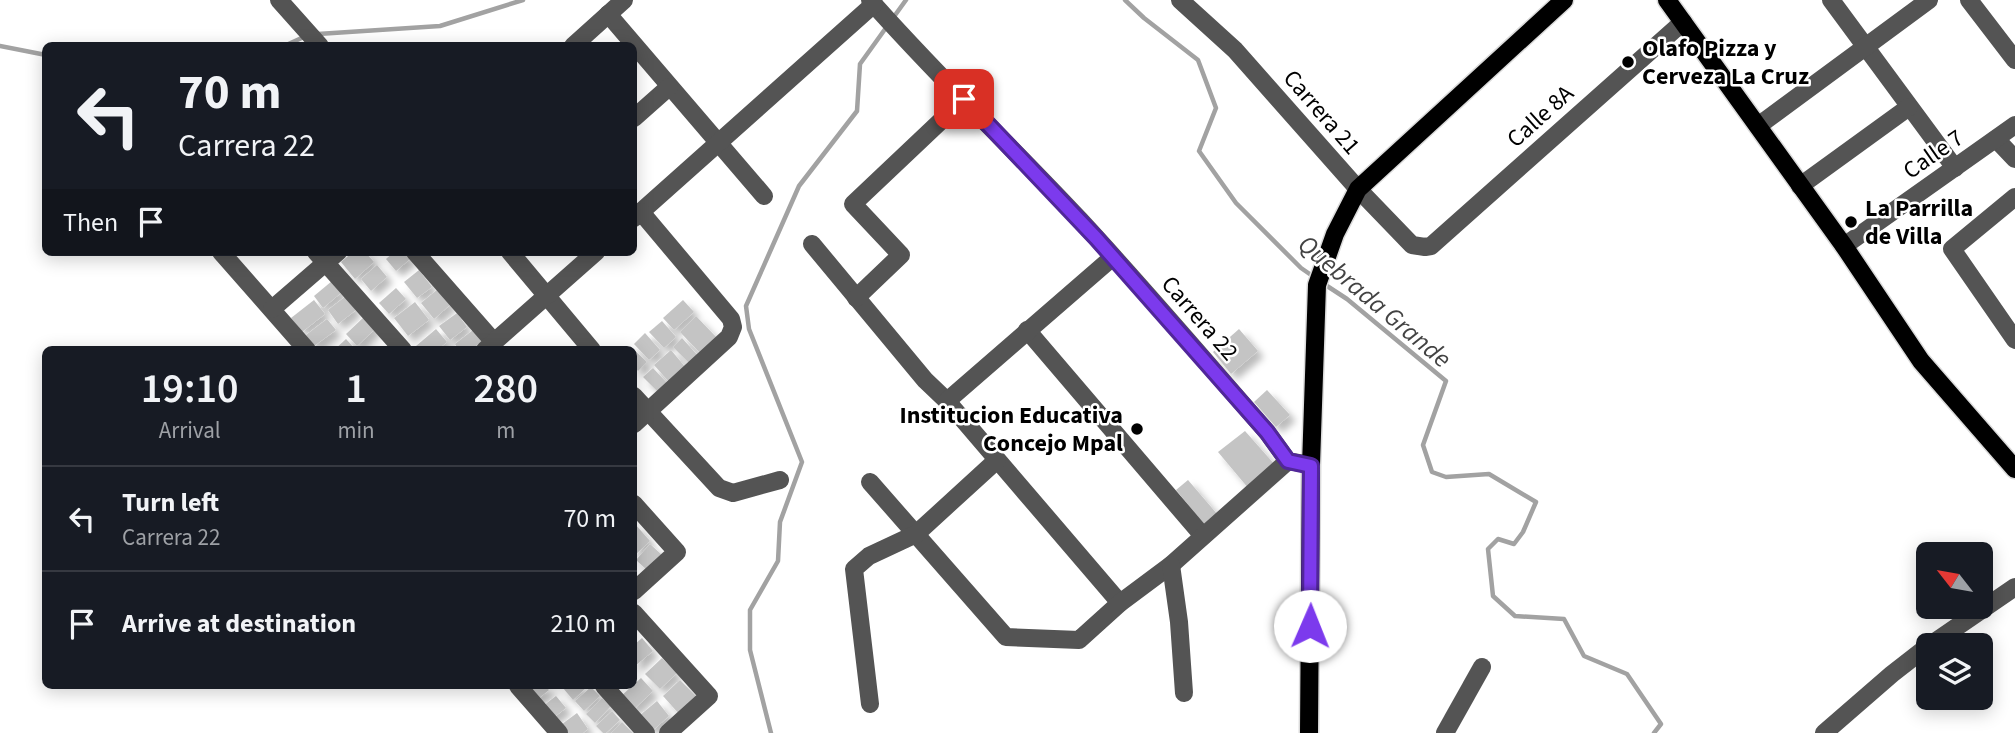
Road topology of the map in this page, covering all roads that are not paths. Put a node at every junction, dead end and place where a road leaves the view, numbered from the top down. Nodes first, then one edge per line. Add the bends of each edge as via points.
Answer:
1 (279, 0) edge
2 (624, 0) edge
3 (1180, 0) edge
4 (1564, 0) edge
5 (1831, 0) edge
6 (1929, 0) edge
7 (1969, 0) edge
8 (1670, 1) edge
9 (876, 6) edge
10 (608, 14) junction
11 (1683, 22) junction
12 (313, 40) edge
13 (577, 42) edge
14 (632, 42) edge
15 (1866, 47) junction
16 (637, 48) edge
17 (2015, 60) edge
18 (670, 87) junction
19 (964, 99) junction
20 (1909, 107) junction
21 (637, 115) edge
22 (2015, 125) edge
23 (1758, 126) junction
24 (1996, 139) junction
25 (718, 143) junction
26 (2015, 159) edge
27 (1955, 168) junction
28 (1800, 186) junction
29 (1357, 190) junction
30 (764, 196) dead end
31 (2015, 197) edge
32 (637, 215) edge
33 (811, 244) dead end
34 (1431, 246) joint
35 (1844, 246) junction
36 (225, 256) edge
37 (326, 256) edge
38 (328, 256) edge
39 (418, 256) edge
40 (513, 256) edge
41 (592, 256) edge
42 (1113, 257) junction
43 (547, 296) junction
44 (856, 298) junction
45 (272, 309) junction
46 (1027, 330) junction
47 (2015, 340) edge
48 (304, 346) edge
49 (400, 346) edge
50 (490, 346) edge
51 (588, 346) edge
52 (637, 400) edge
53 (947, 401) junction
54 (647, 412) junction
55 (637, 421) edge
56 (998, 460) junction
57 (1288, 461) junction
58 (1311, 466) junction
59 (2015, 469) edge
60 (780, 480) dead end
61 (870, 482) dead end
62 (637, 507) edge
63 (916, 534) junction
64 (1203, 536) junction
65 (1171, 565) junction
66 (2015, 587) edge
67 (637, 589) edge
68 (1120, 603) junction
69 (637, 615) edge
70 (1948, 633) edge
71 (1916, 656) edge
72 (1482, 667) dead end
73 (521, 689) edge
74 (607, 689) edge
75 (1184, 693) dead end
76 (870, 704) dead end
77 (559, 733) edge
78 (646, 733) edge
79 (668, 733) edge
80 (1309, 733) edge
81 (1445, 733) edge
82 (1824, 733) edge

1 - 12 street
2 - 10 street
3 - 29 street, Carrera 21 via 1234,50
4 - 29 main road
5 - 15 street
6 - 15 street
7 - 17 street
8 - 11 main road
9 - 19 street, Carrera 22
9 - 25 street
10 - 13 street
10 - 14 street
11 - 23 main road
11 - 34 street, Calle 8A
15 - 20 street
15 - 23 street
16 - 18 street
18 - 21 street
18 - 25 street
19 - 42 street, Carrera 22
19 - 44 street via 853,204 901,255
20 - 27 street
20 - 28 street
22 - 24 street, Calle 7
23 - 28 main road
24 - 26 street
24 - 27 street, Calle 7
25 - 30 street
25 - 32 street
27 - 35 street, Calle 7
28 - 35 main road
29 - 34 street, Carrera 21 via 1412,245
29 - 58 main road via 1319,278
31 - 47 street via 1952,248
32 - 54 street via 731,319 733,327 729,337
33 - 44 street
35 - 59 main road via 1921,361
36 - 45 street
37 - 45 street
38 - 49 street
39 - 50 street
40 - 43 street
41 - 43 street
42 - 46 street
42 - 57 street, Carrera 22
43 - 50 street
43 - 51 street
44 - 53 street
45 - 48 street
46 - 53 street
46 - 64 street
52 - 54 street
53 - 56 street
54 - 55 street
54 - 60 street via 709,479 727,492
56 - 63 street
56 - 68 street
57 - 58 street
57 - 64 street
58 - 80 main road
61 - 63 street
62 - 67 street via 677,552
63 - 68 street via 1006,637 1079,639
63 - 76 street via 869,556 854,569
64 - 65 street
65 - 68 street
65 - 75 street
66 - 70 street
69 - 79 street via 709,695
71 - 82 street
72 - 81 street
73 - 77 street
74 - 78 street

